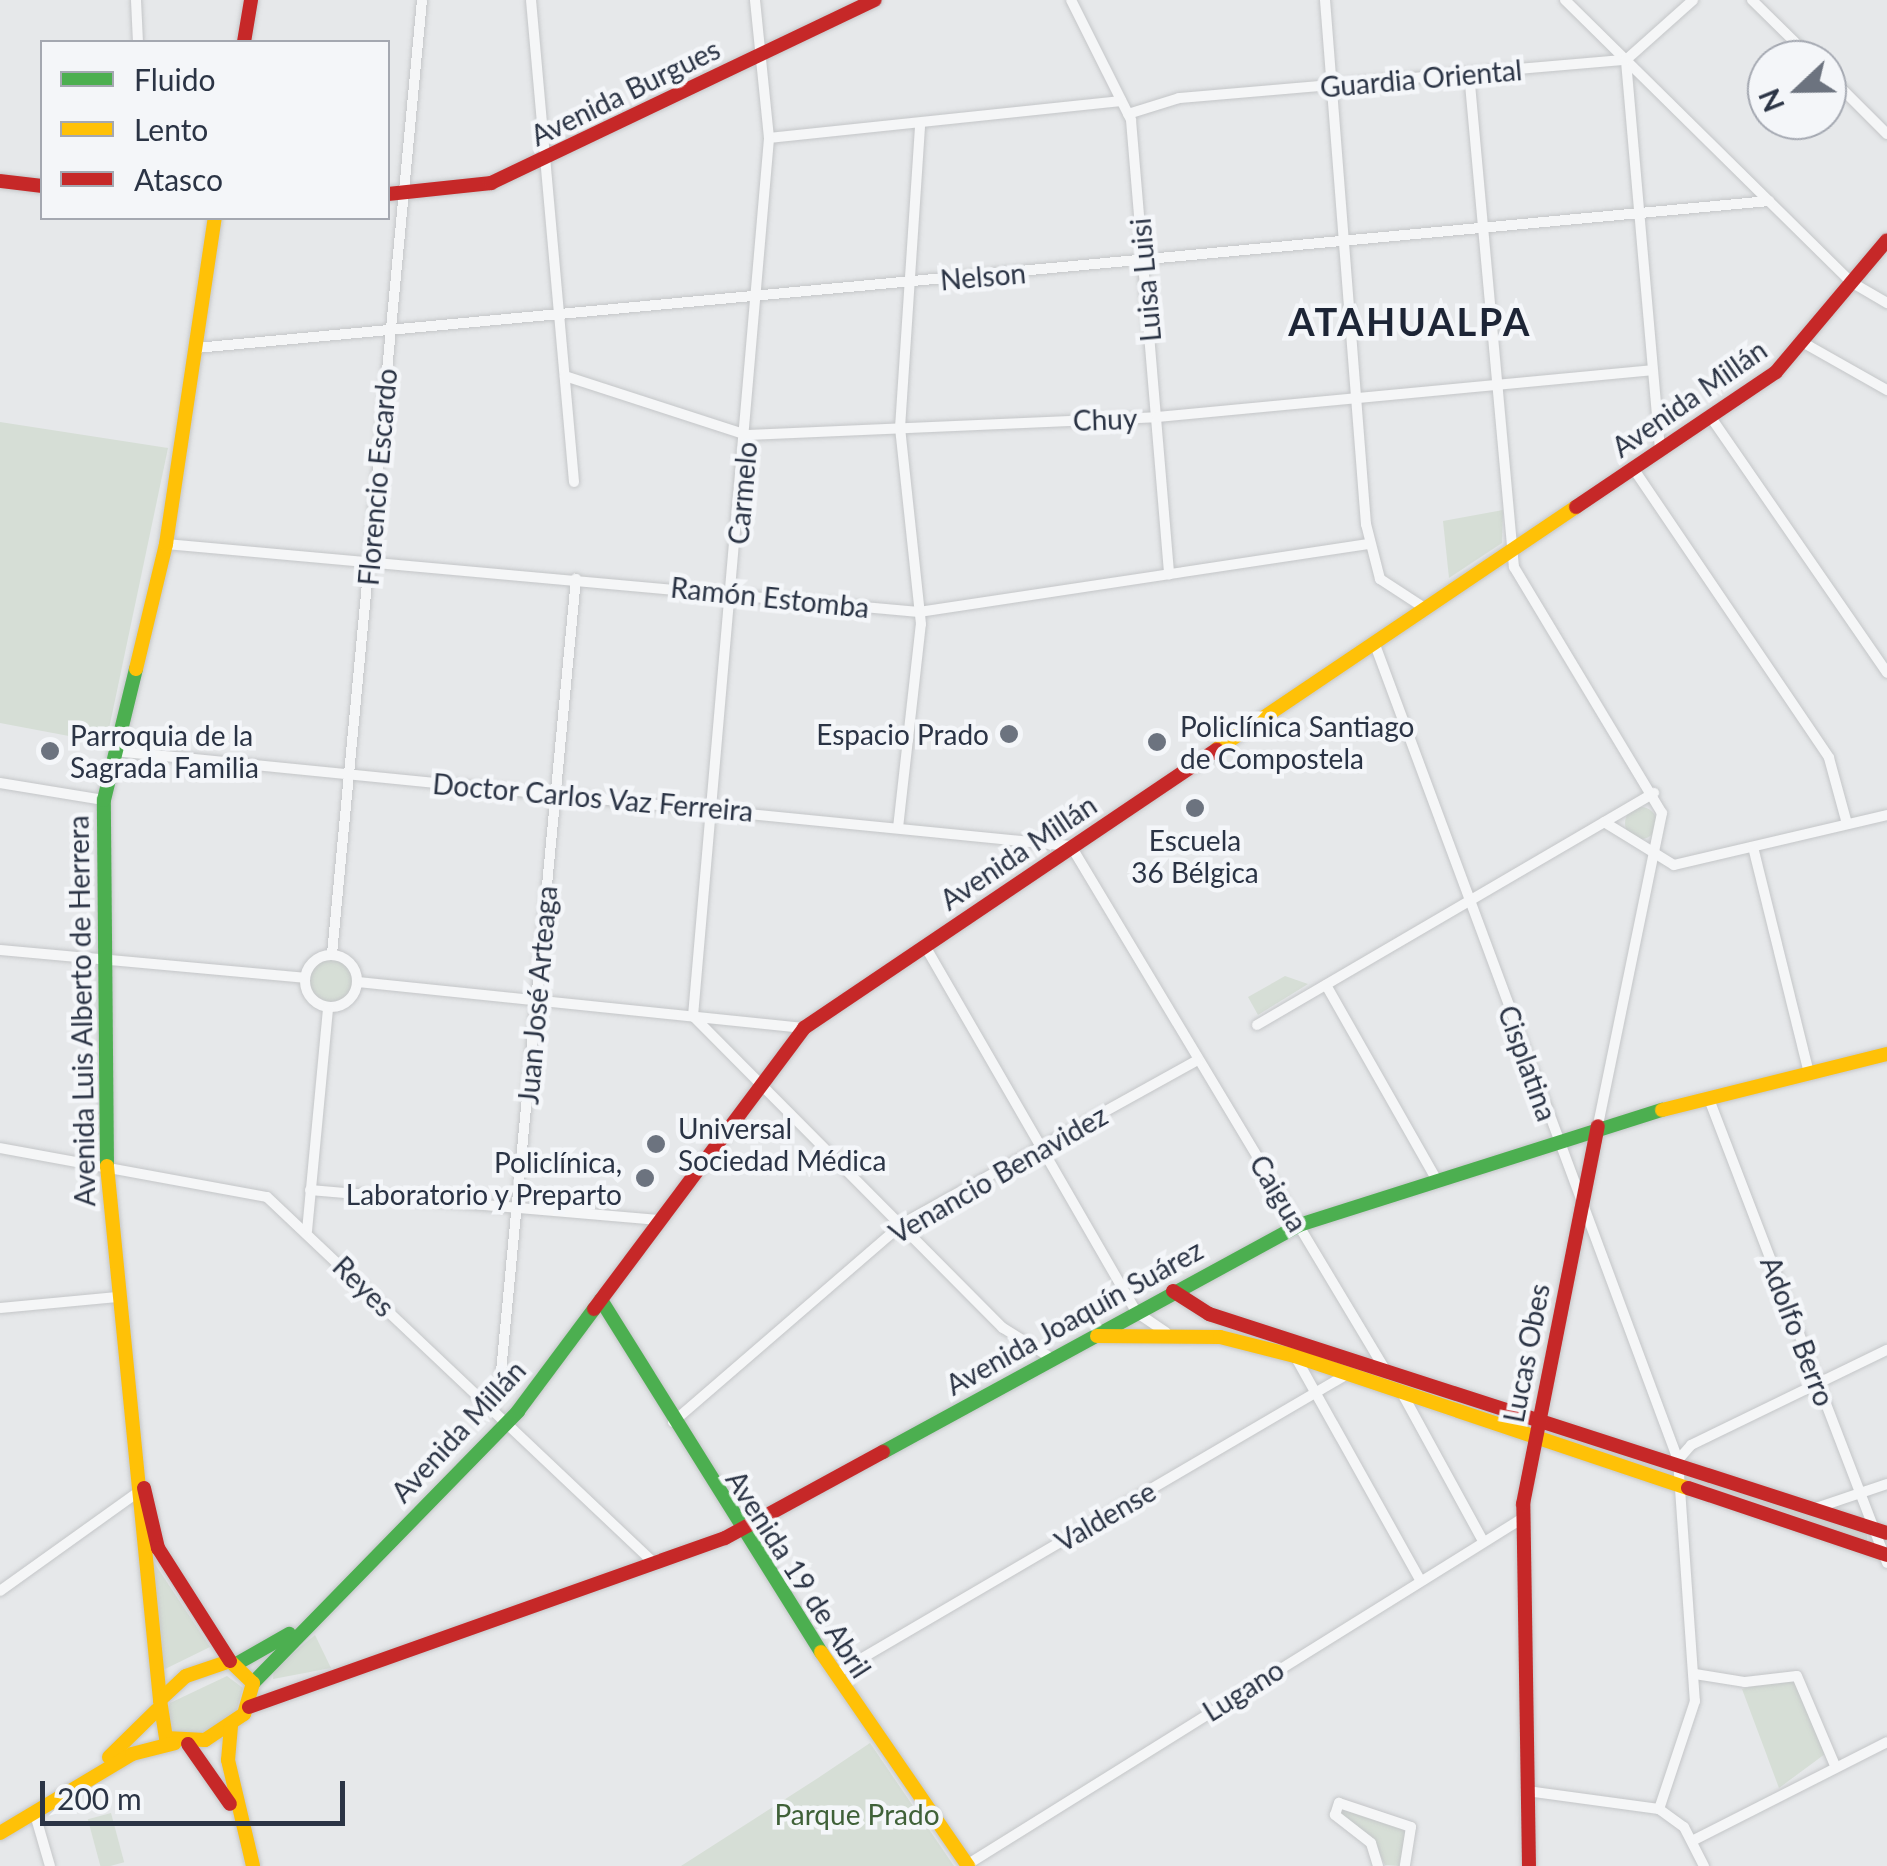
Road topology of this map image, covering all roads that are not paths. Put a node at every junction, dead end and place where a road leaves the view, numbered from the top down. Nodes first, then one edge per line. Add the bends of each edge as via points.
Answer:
1 (136, 0) edge
2 (251, 0) edge
3 (422, 0) edge
4 (532, 0) edge
5 (755, 0) edge
6 (875, 0) edge
7 (1071, 0) edge
8 (1325, 0) edge
9 (1566, 0) edge
10 (1693, 0) edge
11 (1752, 0) edge
12 (138, 40) edge
13 (244, 40) edge
14 (1792, 40) edge
15 (761, 55) junction
16 (1626, 60) junction
17 (1469, 73) junction
18 (1331, 86) junction
19 (1847, 94) edge
20 (1121, 101) junction
21 (1128, 114) junction
22 (920, 126) junction
23 (1887, 134) edge
24 (769, 138) junction
25 (546, 157) junction
26 (0, 181) edge
27 (40, 186) edge
28 (395, 194) edge
29 (1769, 201) junction
30 (1638, 215) junction
31 (215, 220) edge
32 (1483, 228) junction
33 (1887, 240) edge
34 (1344, 242) junction
35 (1143, 261) junction
36 (1852, 282) junction
37 (910, 283) junction
38 (758, 298) junction
39 (1887, 303) edge
40 (560, 316) junction
41 (390, 331) junction
42 (1802, 342) junction
43 (196, 348) junction
44 (1652, 370) junction
45 (565, 376) junction
46 (1497, 384) junction
47 (1887, 390) edge
48 (1356, 398) junction
49 (1710, 416) junction
50 (1157, 417) junction
51 (900, 428) junction
52 (747, 435) junction
53 (1660, 450) junction
54 (1633, 468) junction
55 (574, 482) dead end
56 (166, 544) junction
57 (1370, 544) junction
58 (1510, 552) junction
59 (369, 560) junction
60 (1169, 574) junction
61 (576, 579) junction
62 (734, 593) junction
63 (1426, 608) junction
64 (919, 612) junction
65 (1374, 642) junction
66 (1887, 673) edge
67 (114, 751) junction
68 (350, 775) junction
69 (0, 782) edge
70 (1654, 793) junction
71 (556, 795) junction
72 (104, 800) junction
73 (714, 808) junction
74 (1887, 815) edge
75 (1604, 822) junction
76 (1847, 824) junction
77 (898, 828) junction
78 (1071, 846) junction
79 (1752, 846) junction
80 (1652, 858) junction
81 (1467, 900) junction
82 (925, 946) junction
83 (0, 950) edge
84 (332, 954) junction
85 (103, 960) junction
86 (305, 978) junction
87 (358, 982) junction
88 (1326, 985) junction
89 (537, 1002) junction
90 (328, 1007) junction
91 (694, 1016) junction
92 (1257, 1025) dead end
93 (804, 1028) junction
94 (1887, 1054) edge
95 (1198, 1060) junction
96 (1809, 1073) junction
97 (761, 1082) junction
98 (1709, 1100) junction
99 (1598, 1126) junction
100 (1556, 1138) junction
101 (0, 1148) edge
102 (1040, 1149) junction
103 (106, 1170) junction
104 (1435, 1178) junction
105 (310, 1190) junction
106 (517, 1209) junction
107 (1581, 1210) junction
108 (659, 1220) junction
109 (902, 1224) junction
110 (1298, 1225) junction
111 (306, 1231) junction
112 (1173, 1292) junction
113 (116, 1297) junction
114 (601, 1300) junction
115 (0, 1308) edge
116 (1136, 1312) junction
117 (1166, 1332) junction
118 (1091, 1336) junction
119 (1887, 1350) edge
120 (1296, 1356) junction
121 (1051, 1358) junction
122 (1378, 1362) junction
123 (1350, 1372) junction
124 (1818, 1382) junction
125 (1399, 1387) junction
126 (1316, 1392) junction
127 (126, 1394) junction
128 (489, 1407) junction
129 (1539, 1416) junction
130 (673, 1422) junction
131 (507, 1424) junction
132 (1535, 1436) junction
133 (1678, 1460) junction
134 (1682, 1484) junction
135 (1887, 1484) edge
136 (137, 1493) junction
137 (1860, 1493) junction
138 (1816, 1508) junction
139 (1523, 1518) junction
140 (738, 1531) junction
141 (1880, 1531) edge
142 (1484, 1541) junction
143 (142, 1552) junction
144 (1886, 1557) edge
145 (656, 1565) junction
146 (1420, 1580) junction
147 (0, 1592) edge
148 (188, 1598) junction
149 (294, 1632) junction
150 (234, 1662) junction
151 (834, 1674) junction
152 (1695, 1674) junction
153 (254, 1686) junction
154 (308, 1687) junction
155 (159, 1704) junction
156 (249, 1707) junction
157 (232, 1726) junction
158 (1887, 1742) edge
159 (181, 1744) junction
160 (1834, 1762) junction
161 (1526, 1791) junction
162 (48, 1802) junction
163 (1659, 1809) junction
164 (34, 1811) junction
165 (0, 1833) edge
166 (1694, 1840) junction
167 (966, 1865) edge
168 (50, 1866) edge
169 (244, 1866) edge
170 (253, 1866) edge
171 (1378, 1866) edge
172 (1406, 1866) edge
173 (1529, 1866) edge
174 (1704, 1866) edge

1 - 12 street
2 - 13 street
3 - 28 street, Florencio Escardo
4 - 25 street
5 - 15 street, Carmelo
6 - 15 street, Avenida Burgues
7 - 20 street, Luisa Luisi
8 - 18 street
9 - 16 street
10 - 16 street
11 - 14 street
15 - 24 street, Carmelo
15 - 25 street, Avenida Burgues
16 - 17 street, Guardia Oriental
16 - 29 street
16 - 30 street
17 - 18 street, Guardia Oriental
17 - 32 street
18 - 21 street, Guardia Oriental via 1179,98
18 - 34 street
19 - 23 street
20 - 21 street, Luisa Luisi
20 - 22 street
21 - 35 street, Luisa Luisi
22 - 24 street
22 - 37 street
24 - 38 street, Carmelo
25 - 28 street, Avenida Burgues via 464,192
25 - 40 street
26 - 27 street
28 - 41 street, Florencio Escardo
29 - 30 street, Nelson
29 - 36 street
30 - 32 street, Nelson
30 - 44 street
31 - 43 street, Avenida Luis Alberto de Herrera
32 - 34 street, Nelson
32 - 46 street
33 - 36 street, Avenida Millán
34 - 35 street, Nelson
34 - 48 street
35 - 37 street, Nelson
35 - 50 street, Luisa Luisi
36 - 39 street
36 - 42 street, Avenida Millán
37 - 38 street, Nelson
37 - 51 street
38 - 40 street, Nelson
38 - 52 street, Carmelo
40 - 41 street, Nelson
40 - 45 street
41 - 43 street, Nelson
41 - 59 street, Florencio Escardo
42 - 47 street
42 - 49 street, Avenida Millán
43 - 56 street, Avenida Luis Alberto de Herrera
44 - 46 street, Chuy
44 - 53 street
45 - 52 street, Chuy
45 - 55 street
46 - 48 street, Chuy
46 - 58 street
48 - 50 street, Chuy
48 - 57 street
49 - 53 street, Avenida Millán
49 - 66 street
50 - 51 street, Chuy
50 - 60 street, Luisa Luisi
51 - 52 street, Chuy
51 - 64 street
52 - 62 street, Carmelo
53 - 54 street, Avenida Millán
54 - 58 street, Avenida Millán
54 - 76 street via 1829,758
56 - 59 street, Ramón Estomba
56 - 67 street, Avenida Luis Alberto de Herrera
57 - 60 street, Ramón Estomba
57 - 63 street via 1380,579
58 - 63 street, Avenida Millán
58 - 70 street
59 - 61 street, Ramón Estomba
59 - 68 street, Florencio Escardo
60 - 64 street, Ramón Estomba
61 - 62 street, Ramón Estomba
61 - 71 street, Juan José Arteaga
62 - 64 street, Ramón Estomba
62 - 73 street, Carmelo
63 - 65 street, Avenida Millán
64 - 77 street
65 - 78 street, Avenida Millán
65 - 81 street, Cisplatina
67 - 68 street, Doctor Carlos Vaz Ferreira
67 - 72 street, Avenida Luis Alberto de Herrera
68 - 71 street, Doctor Carlos Vaz Ferreira
68 - 84 street, Florencio Escardo
69 - 72 street
70 - 75 street
70 - 80 street, Lucas Obes via 1662,812
71 - 73 street, Doctor Carlos Vaz Ferreira
71 - 89 street, Juan José Arteaga
72 - 85 street, Avenida Luis Alberto de Herrera
73 - 77 street, Doctor Carlos Vaz Ferreira
73 - 91 street, Carmelo
74 - 76 street
75 - 80 street
75 - 81 street
76 - 79 street
77 - 78 street, Doctor Carlos Vaz Ferreira
78 - 82 street, Avenida Millán
78 - 95 street, Caigua
79 - 80 street via 1674,865
79 - 96 street
80 - 99 street, Lucas Obes
81 - 88 street
81 - 100 street, Cisplatina
82 - 93 street, Avenida Millán
82 - 102 street
83 - 85 street
84 - 86 street via 314,960
84 - 87 street via 352,964
85 - 86 street
85 - 103 street, Avenida Luis Alberto de Herrera
86 - 90 street via 312,998
87 - 89 street
87 - 90 street via 350,1000
88 - 92 street
88 - 104 street
89 - 91 street
89 - 106 street, Juan José Arteaga
90 - 105 street
91 - 93 street
91 - 97 street
93 - 97 street, Avenida Millán
94 - 96 street, Avenida Joaquín Suárez
95 - 102 street, Venancio Benavidez
95 - 110 street, Caigua
96 - 98 street, Avenida Joaquín Suárez
97 - 108 street, Avenida Millán
97 - 109 street
98 - 99 street, Avenida Joaquín Suárez
98 - 124 street, Adolfo Berro
99 - 100 street, Avenida Joaquín Suárez
99 - 107 street, Lucas Obes
100 - 104 street, Avenida Joaquín Suárez
100 - 107 street, Cisplatina
101 - 103 street, Reyes
102 - 109 street, Venancio Benavidez
102 - 116 street
103 - 111 street, Reyes via 256,1193
103 - 113 street, Avenida Luis Alberto de Herrera
104 - 110 street, Avenida Joaquín Suárez
105 - 106 street
105 - 111 street
106 - 108 street
106 - 128 street, Juan José Arteaga via 498,1393
107 - 129 street, Lucas Obes
107 - 133 street, Cisplatina
108 - 114 street, Avenida Millán
109 - 121 street via 1026,1349
109 - 130 street, Venancio Benavidez
110 - 112 street, Avenida Joaquín Suárez
110 - 122 street, Caigua
111 - 128 street, Reyes
112 - 116 street, Avenida Joaquín Suárez
112 - 122 street via 1209,1314
113 - 115 street
113 - 127 street, Avenida Luis Alberto de Herrera
114 - 130 street, Avenida 19 de Abril
114 - 131 street, Avenida Millán
116 - 117 street
116 - 118 street, Avenida Joaquín Suárez
117 - 118 street
117 - 120 street
118 - 121 street, Avenida Joaquín Suárez
119 - 124 street
120 - 123 street
120 - 126 street
121 - 140 street, Avenida Joaquín Suárez
122 - 123 street, Valdense
122 - 125 street, Caigua
122 - 129 street
123 - 125 street
123 - 126 street, Valdense
124 - 133 street
124 - 137 street, Adolfo Berro
125 - 132 street
125 - 142 street, Caigua
126 - 146 street
126 - 151 street, Valdense
127 - 136 street, Avenida Luis Alberto de Herrera
127 - 148 street, Avenida Luis Alberto de Herrera via 152,1532
128 - 131 street, Reyes
129 - 132 street, Lucas Obes
129 - 133 street
130 - 140 street, Avenida 19 de Abril
131 - 145 street, Reyes
131 - 149 street, Avenida Millán
132 - 134 street
132 - 139 street, Lucas Obes
133 - 134 street, Cisplatina
133 - 138 street
134 - 144 street
134 - 152 street, Cisplatina
135 - 137 street
136 - 143 street, Avenida Luis Alberto de Herrera
136 - 147 street
137 - 138 street
137 - 141 street, Adolfo Berro
138 - 141 street
139 - 142 street, Lugano
139 - 161 street, Lucas Obes
140 - 145 street, Avenida Joaquín Suárez
140 - 151 street, Avenida 19 de Abril
141 - 144 street, Adolfo Berro
142 - 146 street, Lugano
143 - 148 street
143 - 155 street, Avenida Luis Alberto de Herrera
145 - 154 street, Avenida Joaquín Suárez
146 - 167 street, Lugano
148 - 150 street, Avenida Luis Alberto de Herrera
149 - 150 street, Avenida Millán
149 - 153 street, Avenida Millán
150 - 153 street
150 - 155 street via 186,1676
151 - 167 street, Avenida 19 de Abril
152 - 160 street via 1745,1682 1794,1674
152 - 163 street, Cisplatina via 1692,1713
153 - 154 street, Avenida Joaquín Suárez
153 - 156 street
154 - 156 street, Avenida Joaquín Suárez
155 - 159 street via 160,1730
155 - 162 street via 120,1750
156 - 157 street
157 - 159 street
157 - 170 street via 228,1760
158 - 160 street
159 - 162 street via 144,1748
159 - 169 street via 224,1789
160 - 166 street
161 - 163 street
161 - 173 street, Lucas Obes
162 - 164 street
163 - 166 street
164 - 165 street
164 - 168 street
166 - 174 street
171 - 172 street via 1372,1843 1335,1816 1337,1804 1414,1832

